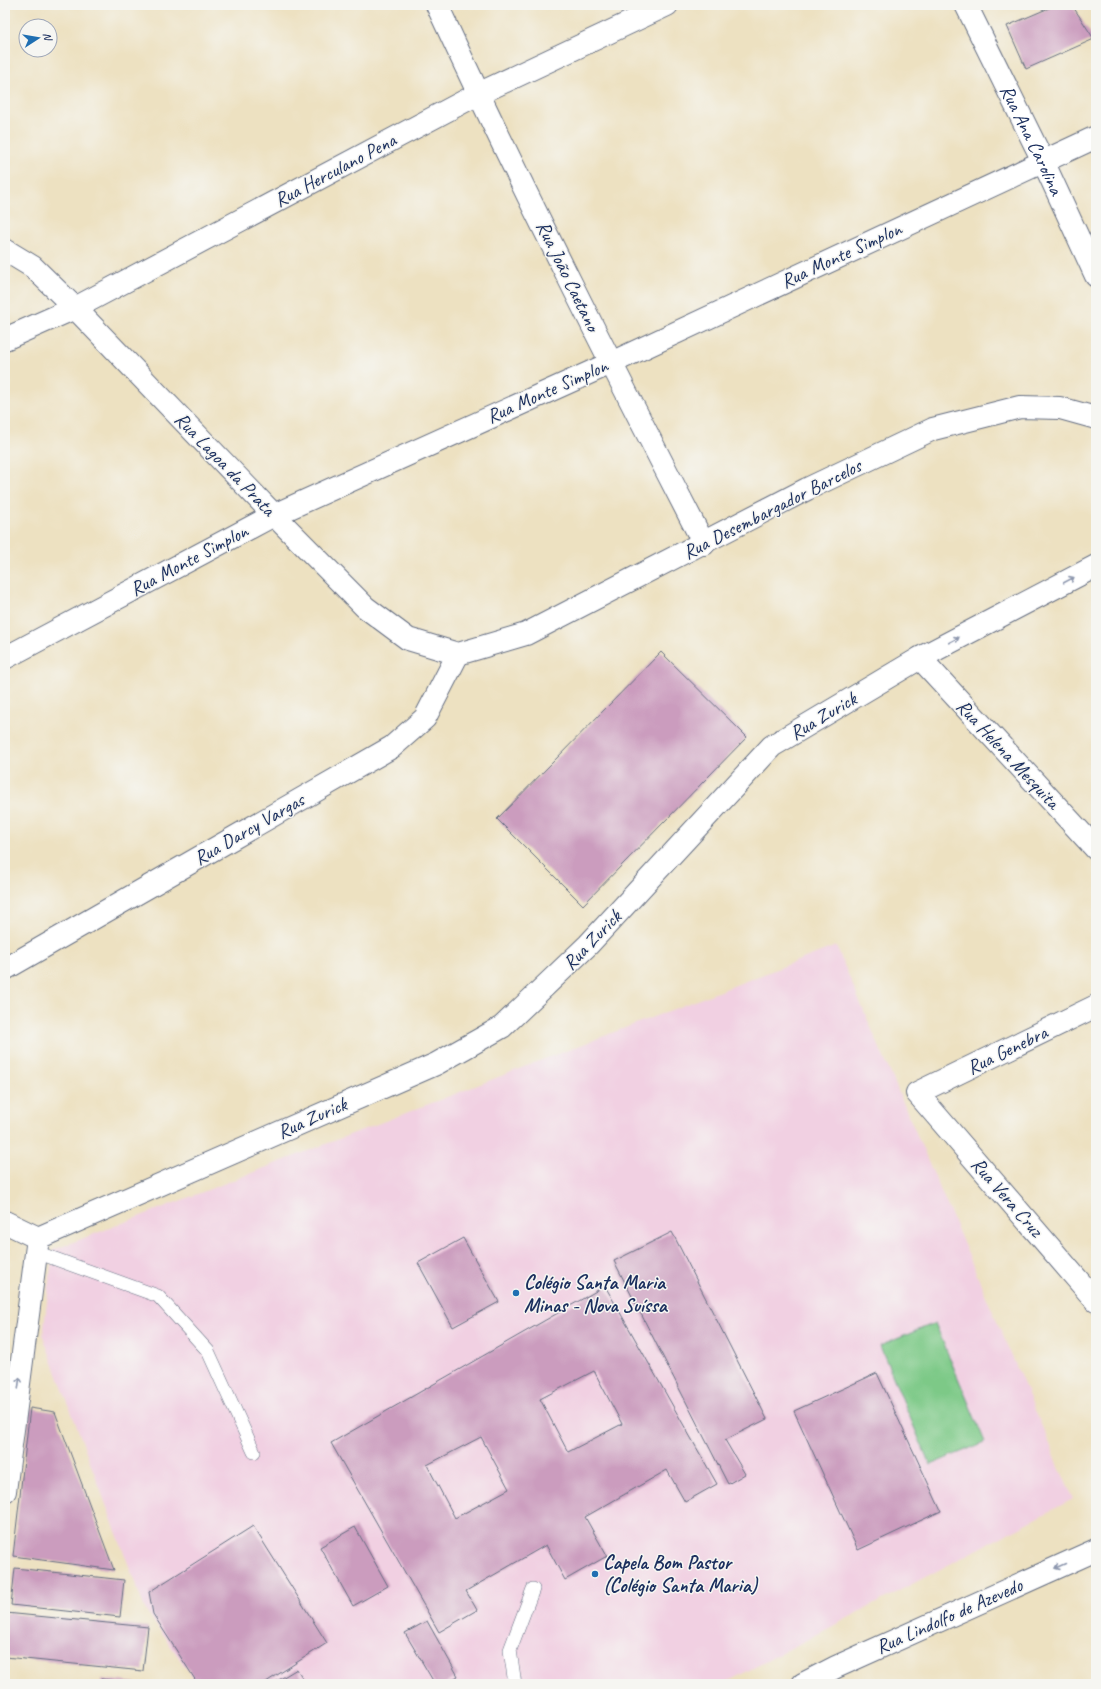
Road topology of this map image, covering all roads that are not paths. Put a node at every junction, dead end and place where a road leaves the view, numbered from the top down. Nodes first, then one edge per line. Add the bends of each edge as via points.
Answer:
1 (437, 5) edge
2 (667, 5) edge
3 (966, 5) edge
4 (478, 94) junction
5 (1096, 137) edge
6 (1043, 161) junction
7 (5, 250) edge
8 (1096, 276) edge
9 (75, 308) junction
10 (5, 339) edge
11 (611, 363) junction
12 (1096, 418) edge
13 (274, 515) junction
14 (704, 544) junction
15 (1096, 566) edge
16 (458, 654) junction
17 (5, 658) edge
18 (920, 658) junction
19 (1096, 849) edge
20 (5, 969) edge
21 (1096, 1006) edge
22 (917, 1093) joint
23 (5, 1222) edge
24 (37, 1245) junction
25 (1096, 1301) edge
26 (254, 1452) dead end
27 (5, 1491) edge
28 (1096, 1550) edge
29 (533, 1589) dead end
30 (837, 1676) edge
31 (515, 1684) edge
32 (803, 1684) edge

1 - 4 street, Rua João Caetano
2 - 4 street, Rua Herculano Pena
3 - 6 street, Rua Ana Carolina
4 - 9 street, Rua Herculano Pena
4 - 11 street, Rua João Caetano
5 - 6 street, Rua Monte Simplon
6 - 8 street, Rua Ana Carolina
6 - 11 street, Rua Monte Simplon
7 - 9 street, Rua Lagoa da Prata via 33,267
9 - 10 street, Rua Herculano Pena
9 - 13 street, Rua Lagoa da Prata
11 - 13 street, Rua Monte Simplon
11 - 14 street, Rua João Caetano
12 - 14 street, Rua Desembargador Barcelos via 1060,408 1020,407 933,429 807,489
13 - 16 street, Rua Lagoa da Prata via 365,607 408,639
13 - 17 street, Rua Monte Simplon
14 - 16 street, Rua Desembargador Barcelos via 526,634
18 -> 15 street, Rua Zurick
16 - 20 street, Rua Darcy Vargas via 425,718 392,748
18 - 19 street, Rua Helena Mesquita
18 - 24 street, Rua Zurick via 772,746 588,945 502,1027 436,1064
21 - 22 street, Rua Genebra
22 - 25 street, Rua Vera Cruz
23 - 24 street
24 - 26 lane via 158,1296 208,1351
27 -> 24 street
28 -> 30 street, Rua Lindolfo de Azevedo
29 - 31 lane via 510,1650
30 - 32 street, Rua Lindolfo de Azevedo

